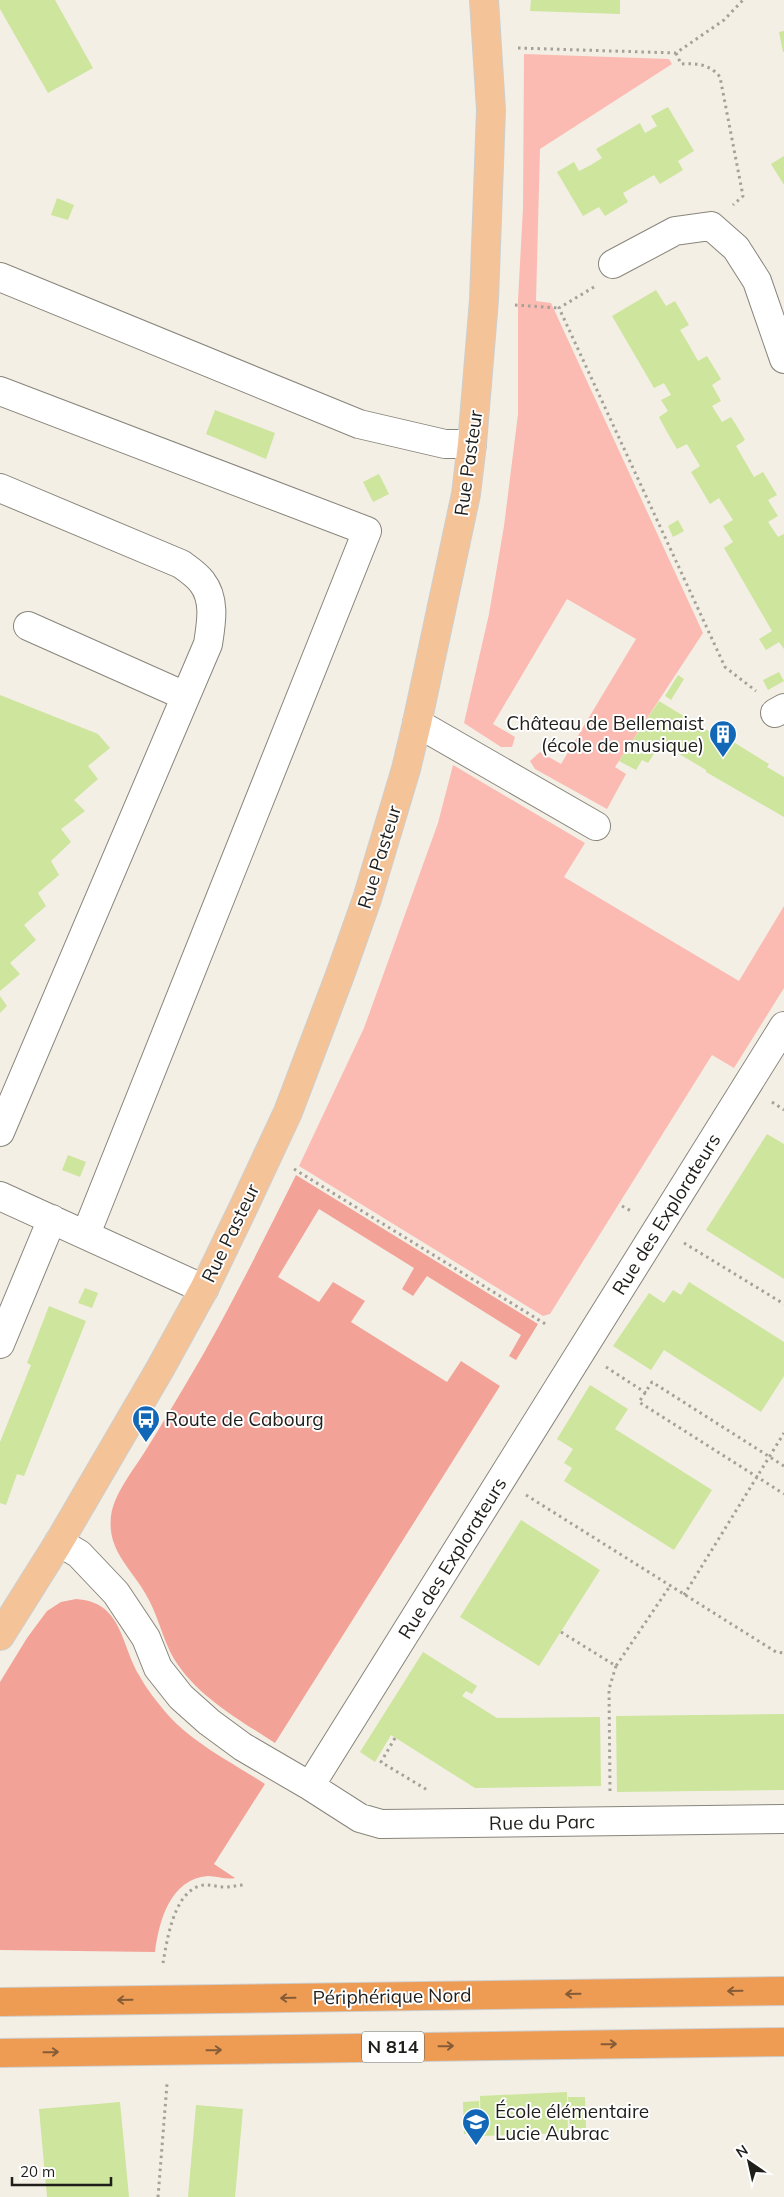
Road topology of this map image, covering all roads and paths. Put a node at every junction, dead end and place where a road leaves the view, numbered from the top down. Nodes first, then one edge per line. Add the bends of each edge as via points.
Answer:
1 (484, 0) edge
2 (743, 0) edge
3 (517, 48) dead end
4 (676, 53) junction
5 (711, 226) junction
6 (613, 264) joint
7 (0, 277) edge
8 (512, 305) dead end
9 (559, 308) junction
10 (784, 359) edge
11 (0, 390) edge
12 (472, 444) junction
13 (0, 488) edge
14 (28, 626) dead end
15 (185, 696) junction
16 (773, 705) edge
17 (417, 724) junction
18 (596, 826) dead end
19 (784, 1026) edge
20 (0, 1132) edge
21 (292, 1168) dead end
22 (0, 1196) edge
23 (52, 1219) junction
24 (86, 1234) junction
25 (678, 1240) dead end
26 (204, 1289) junction
27 (784, 1304) edge
28 (547, 1325) dead end
29 (0, 1344) edge
30 (601, 1363) dead end
31 (646, 1392) junction
32 (784, 1433) edge
33 (770, 1456) junction
34 (784, 1466) edge
35 (757, 1477) junction
36 (521, 1492) dead end
37 (784, 1494) edge
38 (59, 1542) junction
39 (670, 1586) junction
40 (684, 1595) junction
41 (561, 1632) dead end
42 (0, 1636) edge
43 (784, 1653) edge
44 (616, 1666) junction
45 (395, 1738) dead end
46 (310, 1786) junction
47 (432, 1793) dead end
48 (610, 1797) dead end
49 (784, 1819) edge
50 (244, 1885) dead end
51 (162, 1963) dead end
52 (784, 1991) edge
53 (0, 2002) edge
54 (784, 2042) edge
55 (0, 2053) edge
56 (167, 2084) dead end
57 (158, 2197) edge

1 - 12 main road, Rue Pasteur via 491,110 484,300
2 - 4 path via 724,20
3 - 4 path
4 - 5 path via 680,64 696,63 714,69 720,77 743,196
5 - 6 street via 675,231
5 - 10 street via 736,248 757,281
6 - 9 path via 600,284
7 - 12 street via 360,424 445,444
8 - 9 path
9 - 16 path via 724,667
11 - 24 street via 367,531
12 - 17 main road, Rue Pasteur via 466,494
13 - 15 street via 182,564 203,582 212,620 208,644
14 - 15 street
15 - 20 street
17 - 18 street
17 - 26 main road, Rue Pasteur via 367,899 316,1039 288,1112
19 - 46 street, Rue des Explorateurs
21 - 28 path
22 - 23 street
23 - 24 street
23 - 29 street
24 - 26 street
25 - 27 path
26 - 38 main road, Rue Pasteur
30 - 31 path
31 - 33 path via 652,1382
31 - 35 path via 639,1402
32 - 33 path
33 - 34 path
33 - 35 path
35 - 37 path
35 - 40 path
36 - 39 path
38 - 42 main road, Rue Pasteur
38 - 46 street via 79,1554 116,1593 146,1638 158,1668 181,1697 243,1747
39 - 40 path
39 - 44 path
40 - 43 path via 776,1652
41 - 44 path
44 - 48 path via 609,1689
45 - 47 path via 381,1762
46 - 49 street, Rue du Parc via 352,1814 381,1824
50 - 51 path via 224,1887 210,1884 198,1886 188,1894 169,1926
52 -> 53 highway, Périphérique Nord
55 -> 54 highway, N 814
56 - 57 path

